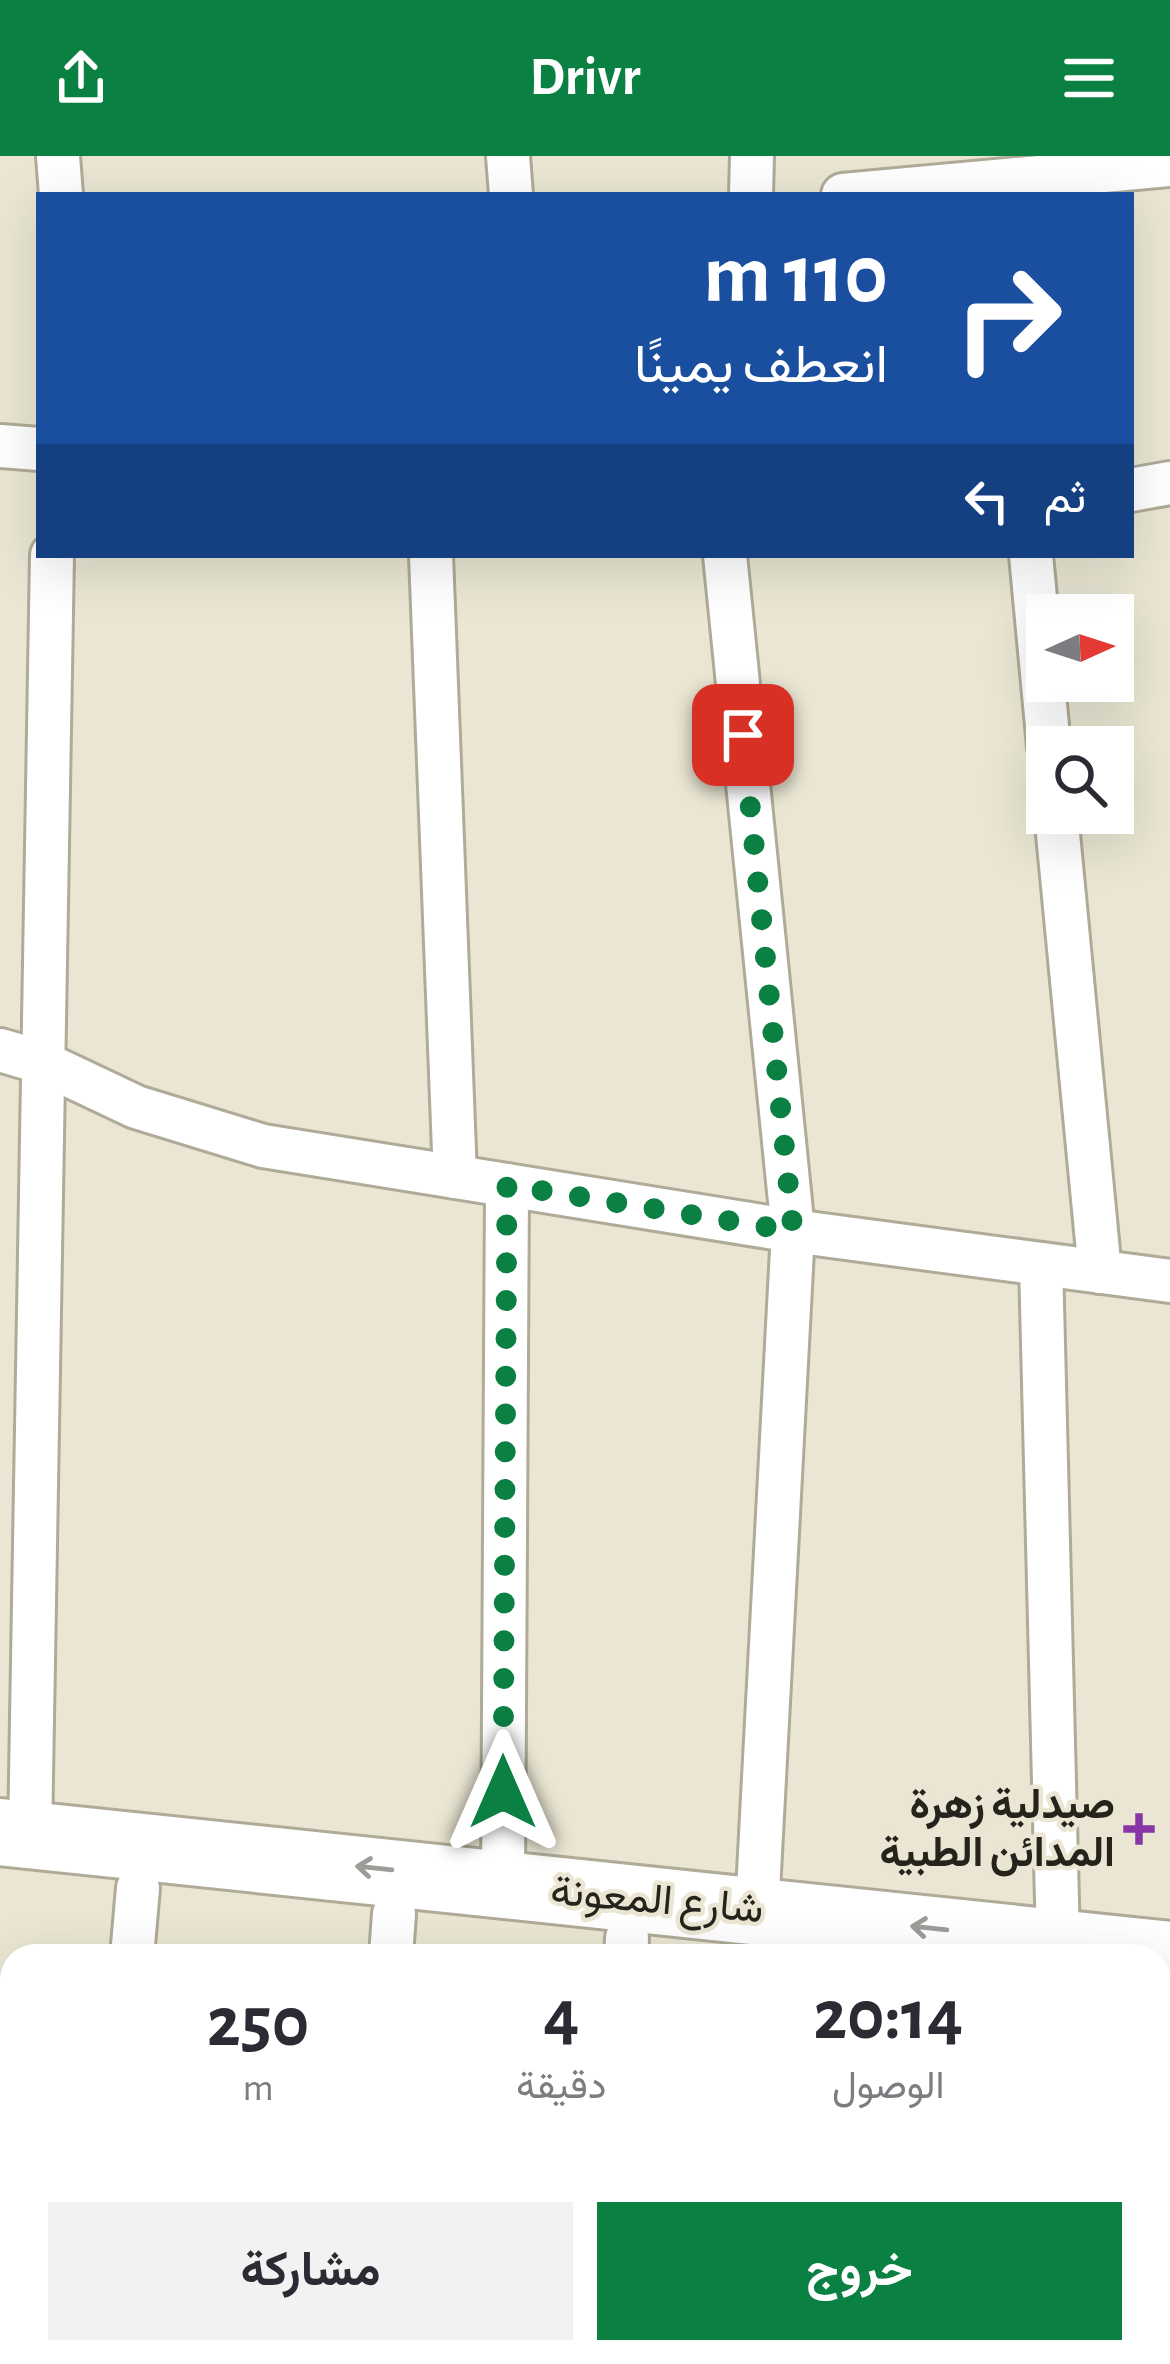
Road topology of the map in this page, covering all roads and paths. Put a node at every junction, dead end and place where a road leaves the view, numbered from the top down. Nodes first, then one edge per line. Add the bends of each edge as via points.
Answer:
1 (58, 156) edge
2 (508, 156) edge
3 (752, 156) edge
4 (1170, 164) edge
5 (872, 180) edge
6 (61, 192) edge
7 (512, 192) edge
8 (751, 192) edge
9 (0, 446) edge
10 (36, 449) edge
11 (1170, 483) edge
12 (1134, 489) edge
13 (52, 558) edge
14 (431, 558) edge
15 (725, 558) edge
16 (1031, 558) edge
17 (1047, 726) edge
18 (1058, 834) edge
19 (0, 1050) edge
20 (41, 1062) junction
21 (455, 1177) junction
22 (507, 1185) junction
23 (793, 1231) junction
24 (1041, 1264) junction
25 (1100, 1272) junction
26 (1170, 1281) edge
27 (10, 1846) edge
28 (503, 1886) junction
29 (138, 1888) junction
30 (766, 1933) edge
31 (392, 1935) edge
32 (1058, 1941) junction
33 (133, 1944) edge
34 (568, 1944) edge
35 (657, 1944) edge
36 (1082, 1944) edge

1 - 6 street
2 - 7 street
3 - 8 street
4 - 5 street
9 - 10 street
11 - 12 street
13 - 20 street
14 - 21 street
15 - 23 street
16 - 17 street
18 - 25 street
19 - 20 street
20 - 21 street via 136,1107 263,1146
20 - 27 street
21 - 22 street
22 - 23 street
22 - 28 street
23 - 24 street
23 - 30 street
24 - 25 street
24 - 32 street
25 - 26 street
28 -> 27 highway, شارع المعونة via 143,1843
27 - 29 highway, شارع المعونة
28 - 30 highway, شارع المعونة
29 - 31 highway, شارع المعونة
29 - 33 street
32 -> 30 highway, شارع المعونة
30 - 35 highway, شارع المعونة
31 - 34 highway, شارع المعونة
32 - 36 highway, شارع المعونة

